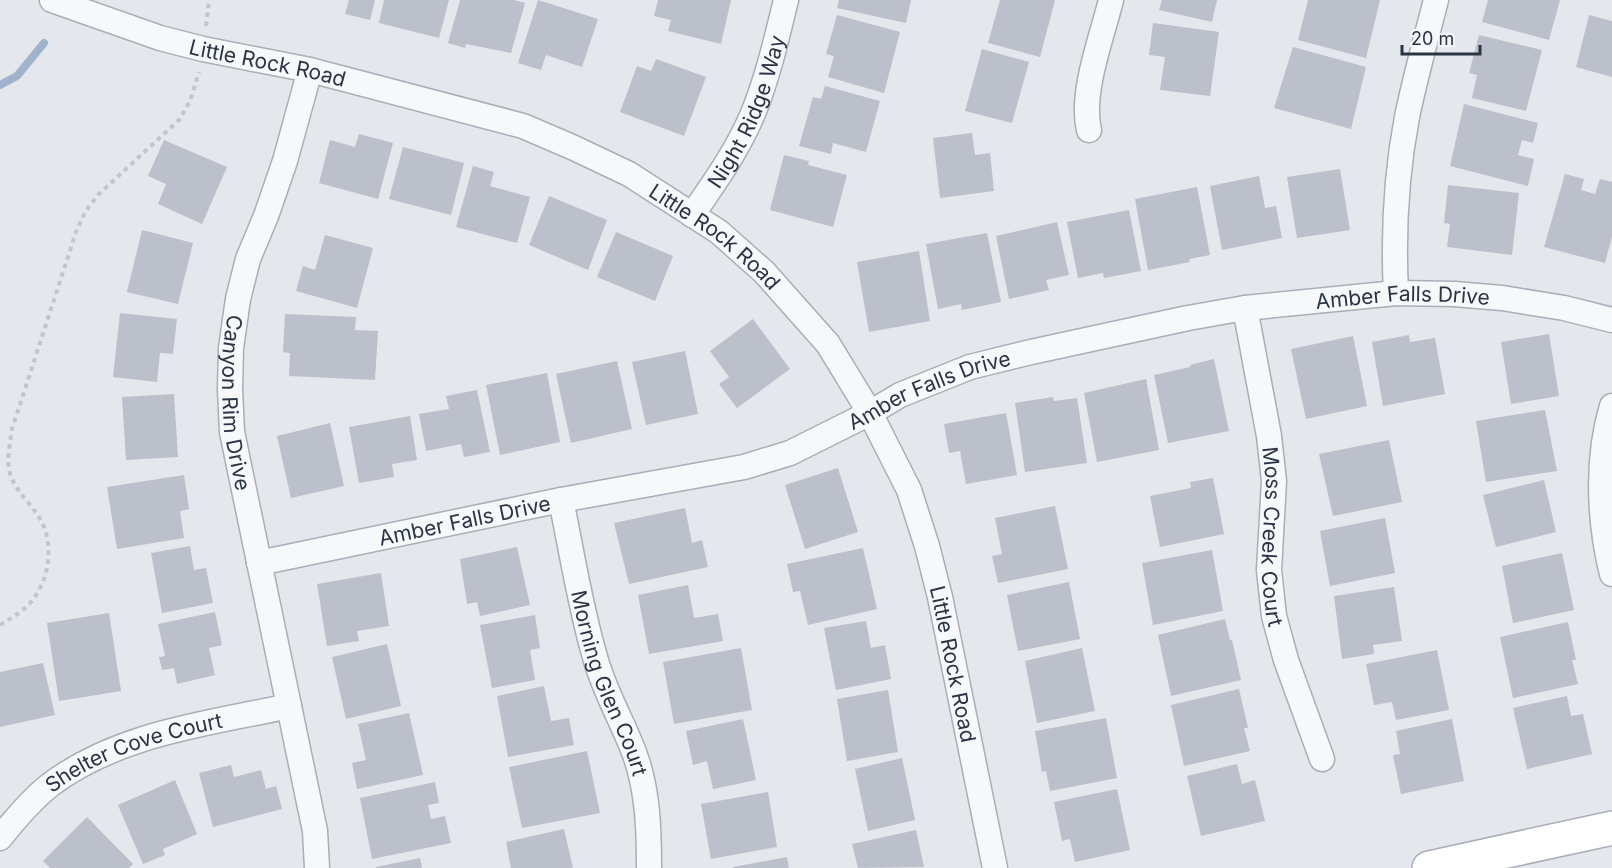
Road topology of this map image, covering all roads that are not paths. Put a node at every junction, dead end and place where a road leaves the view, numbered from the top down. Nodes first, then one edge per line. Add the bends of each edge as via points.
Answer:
1 (52, 0) edge
2 (786, 0) edge
3 (1111, 0) edge
4 (1436, 0) edge
5 (310, 70) junction
6 (1089, 130) dead end
7 (692, 215) junction
8 (1396, 293) junction
9 (1245, 308) junction
10 (1612, 320) edge
11 (1612, 406) edge
12 (870, 413) junction
13 (561, 500) junction
14 (259, 563) junction
15 (1612, 574) edge
16 (289, 706) junction
17 (1322, 759) dead end
18 (1612, 828) edge
19 (0, 838) edge
20 (317, 868) edge
21 (650, 868) edge
22 (995, 868) edge
23 (1429, 868) edge

1 - 5 street, Little Rock Road via 160,38
2 - 7 street, Night Ridge Way via 754,112
3 - 6 street via 1090,81 1085,114
4 - 8 street via 1401,154
5 - 7 street, Little Rock Road via 523,126 629,174
5 - 14 street, Canyon Rim Drive via 285,161 242,279 231,348 232,432
7 - 12 street, Little Rock Road via 719,232 764,272 828,344
8 - 9 street, Amber Falls Drive
8 - 10 street, Amber Falls Drive via 1502,297
9 - 12 street, Amber Falls Drive via 970,368 900,395
9 - 17 street, Moss Creek Court via 1274,481 1269,570 1274,616
11 - 15 street via 1602,495 1604,538
12 - 13 street, Amber Falls Drive via 790,453 744,467
12 - 22 street, Little Rock Road via 909,490 927,546
13 - 14 street, Amber Falls Drive
13 - 21 street, Morning Glen Court via 595,658 644,787
14 - 16 street, Canyon Rim Drive
16 - 19 street, Shelter Cove Court via 176,729 115,748 81,764 49,786 22,810
16 - 20 street, Canyon Rim Drive via 315,831
18 - 23 main road

